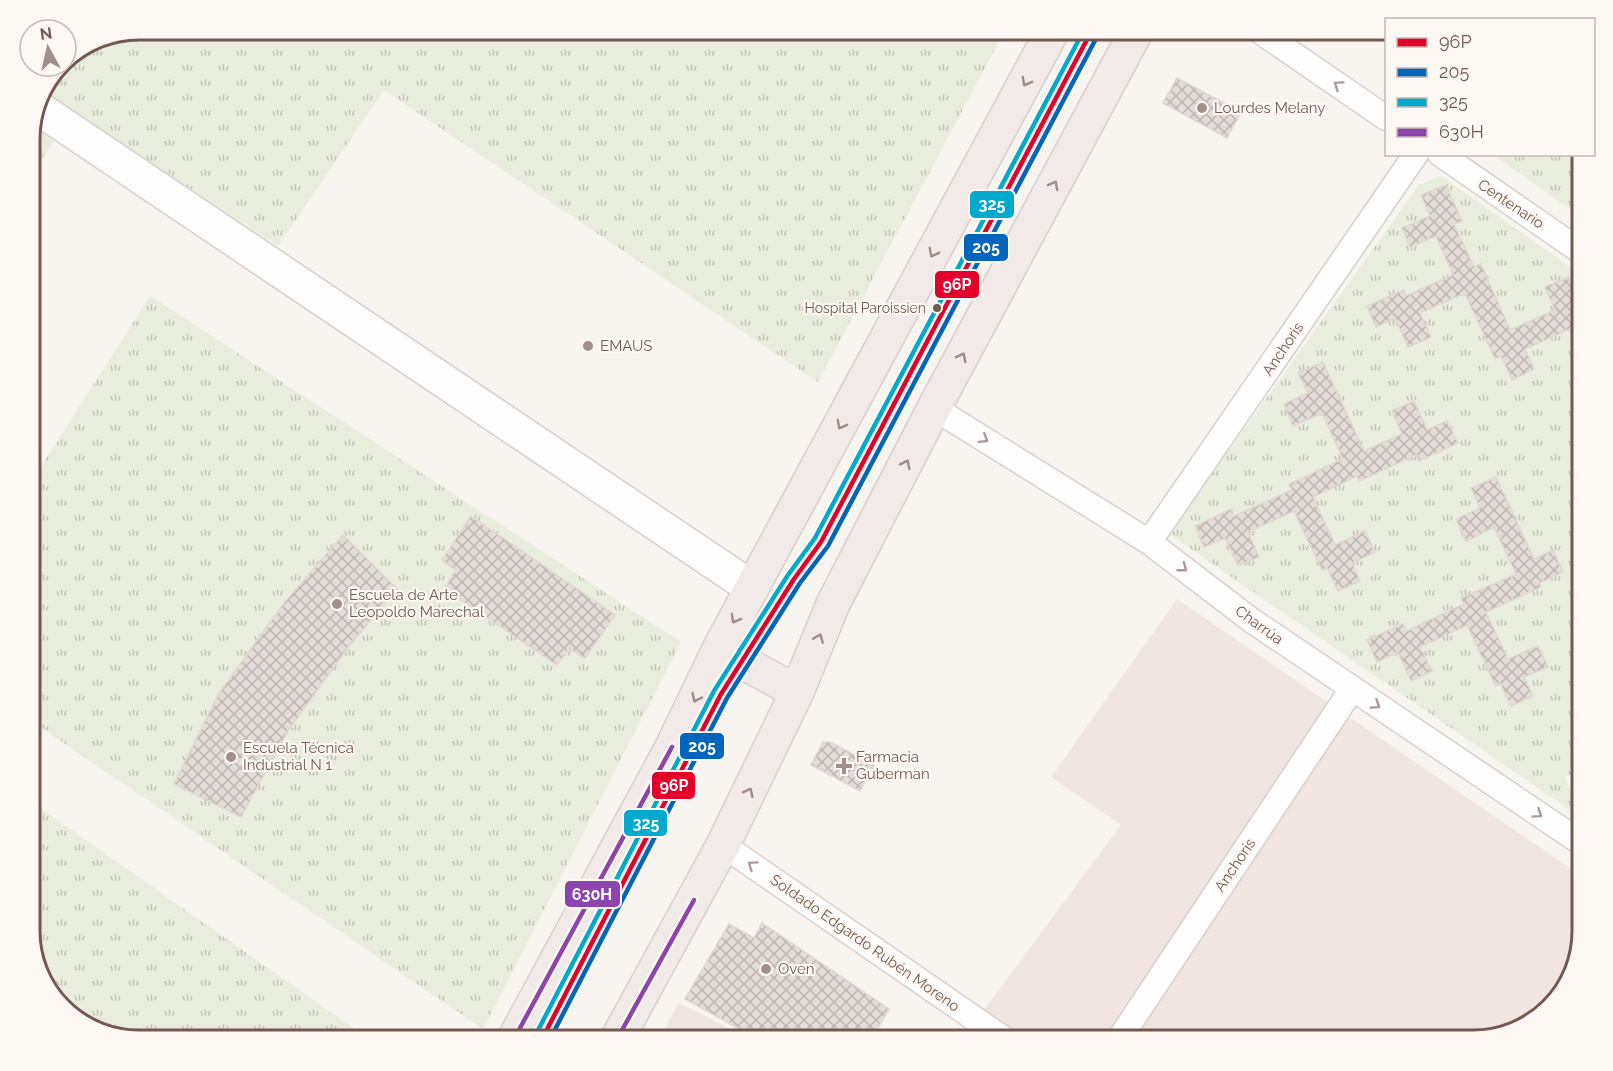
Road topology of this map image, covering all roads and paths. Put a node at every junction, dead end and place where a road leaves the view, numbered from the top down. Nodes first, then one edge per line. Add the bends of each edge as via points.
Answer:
1 (1048, 40) edge
2 (1132, 40) edge
3 (1273, 40) edge
4 (45, 112) edge
5 (1385, 117) edge
6 (1415, 156) edge
7 (1443, 156) edge
8 (1572, 244) edge
9 (934, 408) junction
10 (1149, 542) junction
11 (752, 588) junction
12 (719, 649) junction
13 (1352, 689) junction
14 (797, 692) junction
15 (1572, 837) edge
16 (723, 845) junction
17 (519, 1030) edge
18 (622, 1030) edge
19 (991, 1030) edge
20 (1125, 1030) edge

1 -> 11 highway
9 -> 2 highway
5 -> 3 street
4 - 11 street
6 - 10 street, Anchoris
7 - 8 street, Centenario
9 -> 10 street, Charrúa
14 -> 9 highway via 833,604
10 -> 13 street, Charrúa via 1251,620
11 -> 12 highway
12 - 14 highway
12 -> 17 highway via 672,747
13 -> 15 street, Charrúa
13 - 20 street, Anchoris
16 -> 14 highway
16 - 18 highway
19 -> 16 street, Soldado Edgardo Rubén Moreno

